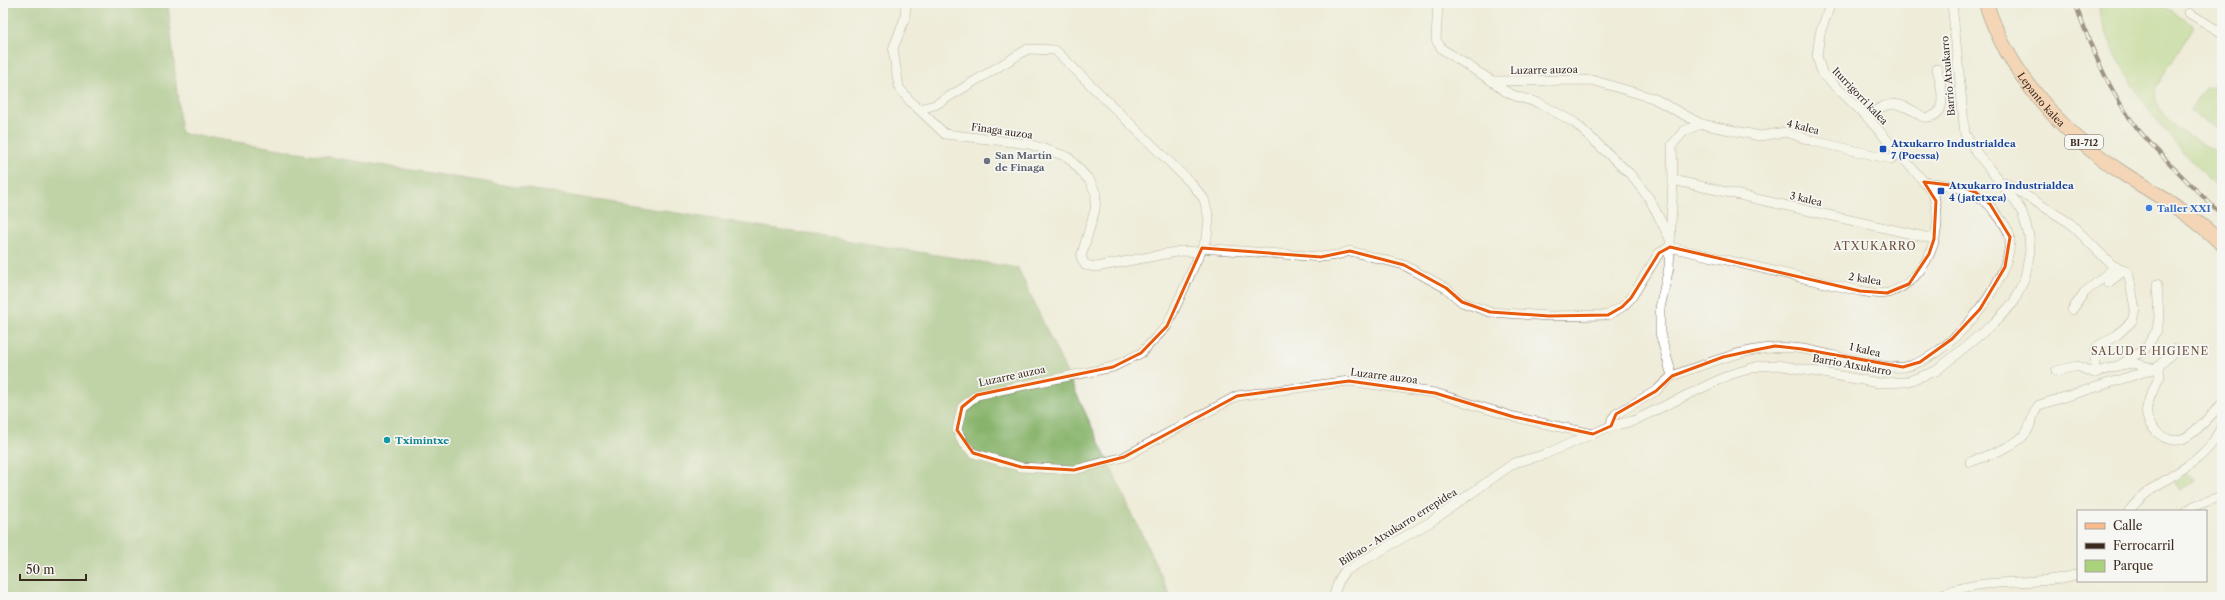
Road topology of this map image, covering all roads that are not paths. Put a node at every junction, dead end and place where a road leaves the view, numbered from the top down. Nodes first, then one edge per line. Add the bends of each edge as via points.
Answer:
1 (906, 3) edge
2 (1438, 3) edge
3 (1831, 3) edge
4 (1952, 3) edge
5 (1986, 3) edge
6 (2189, 13) dead end
7 (2222, 33) edge
8 (1937, 69) dead end
9 (1492, 81) junction
10 (919, 109) junction
11 (1867, 117) junction
12 (1701, 124) junction
13 (1899, 153) junction
14 (1996, 177) junction
15 (1673, 180) junction
16 (1924, 182) junction
17 (1934, 239) junction
18 (1670, 244) junction
19 (2222, 244) edge
20 (1201, 250) junction
21 (2115, 267) junction
22 (2125, 270) junction
23 (2108, 283) dead end
24 (2157, 284) dead end
25 (2072, 310) dead end
26 (2176, 349) dead end
27 (2120, 365) junction
28 (2157, 368) junction
29 (2056, 371) dead end
30 (2095, 373) junction
31 (1672, 376) junction
32 (2222, 404) edge
33 (1611, 426) junction
34 (2222, 426) edge
35 (1593, 434) junction
36 (1970, 462) dead end
37 (2222, 496) edge
38 (2130, 510) edge
39 (2188, 510) edge
40 (2077, 574) edge
41 (1333, 597) edge
42 (1937, 597) edge

1 - 10 street, Finaga auzoa via 905,18 893,49 894,61 899,88
2 - 9 street via 1436,40 1442,49
3 - 11 street, Iturrigorri kalea via 1820,33 1817,56 1822,73
4 - 14 street, Barrio Atxukarro via 1965,134
5 - 19 main road, Lepanto kalea / BI-712 via 2013,63 2064,123 2099,156 2188,213
6 - 7 street
8 - 11 street via 1943,101 1934,115 1924,117 1899,104 1881,106
9 - 12 street, Luzarre auzoa via 1592,80 1653,98
9 - 18 street, Luzarre auzoa via 1515,96 1554,111 1589,135 1630,174 1649,198
10 - 20 street, Finaga auzoa via 945,134 1029,144 1068,157 1090,182 1096,194 1095,210 1081,257 1085,265 1096,267 1182,251
10 - 20 street, Luzarre auzoa via 935,105 1028,49 1055,50 1191,183 1204,199 1209,218 1207,237
11 - 13 street, Iturrigorri kalea
12 - 13 street, 4 kalea via 1760,136 1786,132 1891,159
12 - 15 street via 1684,131 1672,145
13 - 16 street, 2 kalea
14 - 21 street via 2070,224
14 - 33 street, Barrio Atxukarro via 2015,201 2026,223 2030,251 2026,277 2014,302 2005,312 1936,371 1916,380 1891,384 1801,367 1778,364 1759,366 1729,375 1633,421
15 - 17 street, 3 kalea
15 - 18 street
16 - 17 street, 2 kalea via 1936,201
16 - 31 street, 1 kalea via 1958,186 1975,192 1990,204 2010,237 2007,261 1989,296 1967,323 1935,352 1920,362 1903,367 1883,366 1775,346 1723,357
17 - 18 street, 2 kalea via 1922,268 1909,284 1886,293 1860,291
18 - 20 street via 1659,253 1631,298 1622,307 1608,315 1549,316 1490,312 1462,302 1446,288 1404,265 1350,251 1321,256
18 - 31 street via 1669,267 1660,308 1660,333
20 - 35 street, Luzarre auzoa via 1167,326 1141,353 1113,367 977,395 962,407 957,430 963,442 973,453 1021,467 1074,470 1124,457 1236,396 1349,381 1435,393 1514,417
21 - 22 street
21 - 25 street via 2084,293
22 - 23 street
22 - 30 street via 2129,276 2135,309 2132,321 2117,335 2098,346 2095,353
24 - 27 street via 2159,317 2152,341
26 - 28 street
27 - 28 street via 2134,363
27 - 30 street
28 - 32 street via 2160,376 2145,412 2148,423 2162,436 2170,440 2189,435
28 - 36 street via 2039,405 2026,432 2019,440
29 - 30 street via 2077,366
31 - 33 street via 1656,391 1616,414
33 - 35 street, Barrio Atxukarro
34 - 38 street via 2212,443 2200,455 2148,491
35 - 41 street, Bilbao - Atxukarro errepidea via 1543,455 1514,463 1432,520 1345,571
37 - 39 street
40 - 42 street via 2057,579 1954,589

